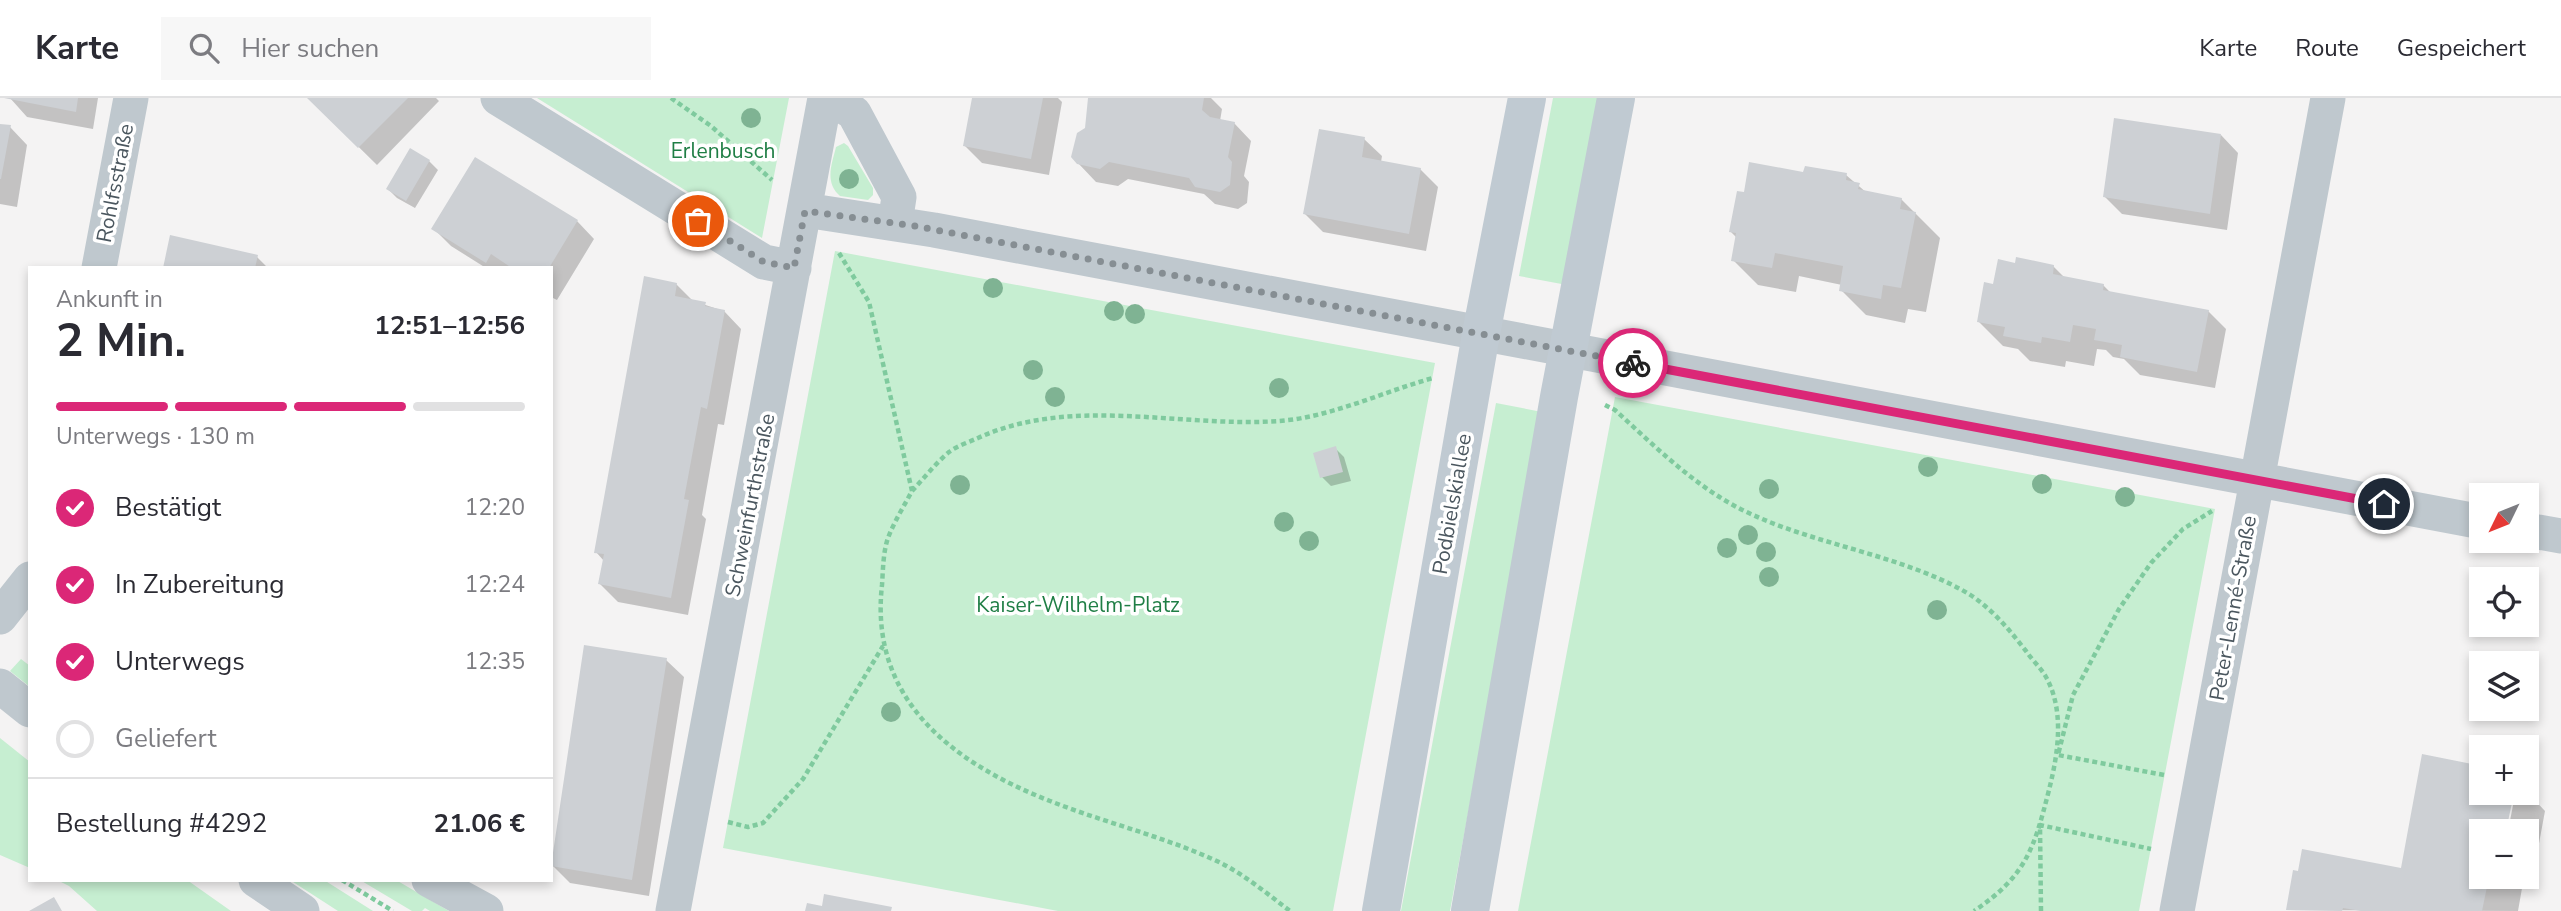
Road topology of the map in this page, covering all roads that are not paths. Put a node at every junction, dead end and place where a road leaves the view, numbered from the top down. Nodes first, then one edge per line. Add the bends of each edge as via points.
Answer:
1 (131, 98) edge
2 (498, 98) edge
3 (825, 98) edge
4 (830, 98) edge
5 (1527, 98) edge
6 (1616, 98) edge
7 (2328, 98) edge
8 (805, 211) junction
9 (895, 223) junction
10 (99, 266) edge
11 (794, 268) junction
12 (1482, 334) junction
13 (1568, 350) junction
14 (2257, 481) junction
15 (2469, 520) edge
16 (2539, 532) edge
17 (2561, 536) edge
18 (21, 583) edge
19 (0, 617) edge
20 (0, 686) edge
21 (28, 708) edge
22 (259, 882) edge
23 (433, 882) edge
24 (302, 911) edge
25 (486, 911) edge
26 (673, 911) edge
27 (1381, 911) edge
28 (1471, 911) edge
29 (2177, 911) edge

1 - 10 street, Rohlfsstraße
2 - 11 street via 764,262
3 - 8 street, Schweinfurthstraße
4 - 9 street via 854,113 899,197
5 - 12 street, Podbielskiallee
6 - 13 street
7 - 14 street, Peter-Lenné-Straße
8 - 9 street
8 - 11 street, Schweinfurthstraße
9 - 12 street
11 - 26 street, Schweinfurthstraße
12 - 13 street
12 - 27 street, Podbielskiallee
13 - 14 street
13 - 28 street
14 - 15 street
14 - 29 street, Peter-Lenné-Straße
16 - 17 street
18 - 19 street
20 - 21 street
22 - 24 street
23 - 25 street

